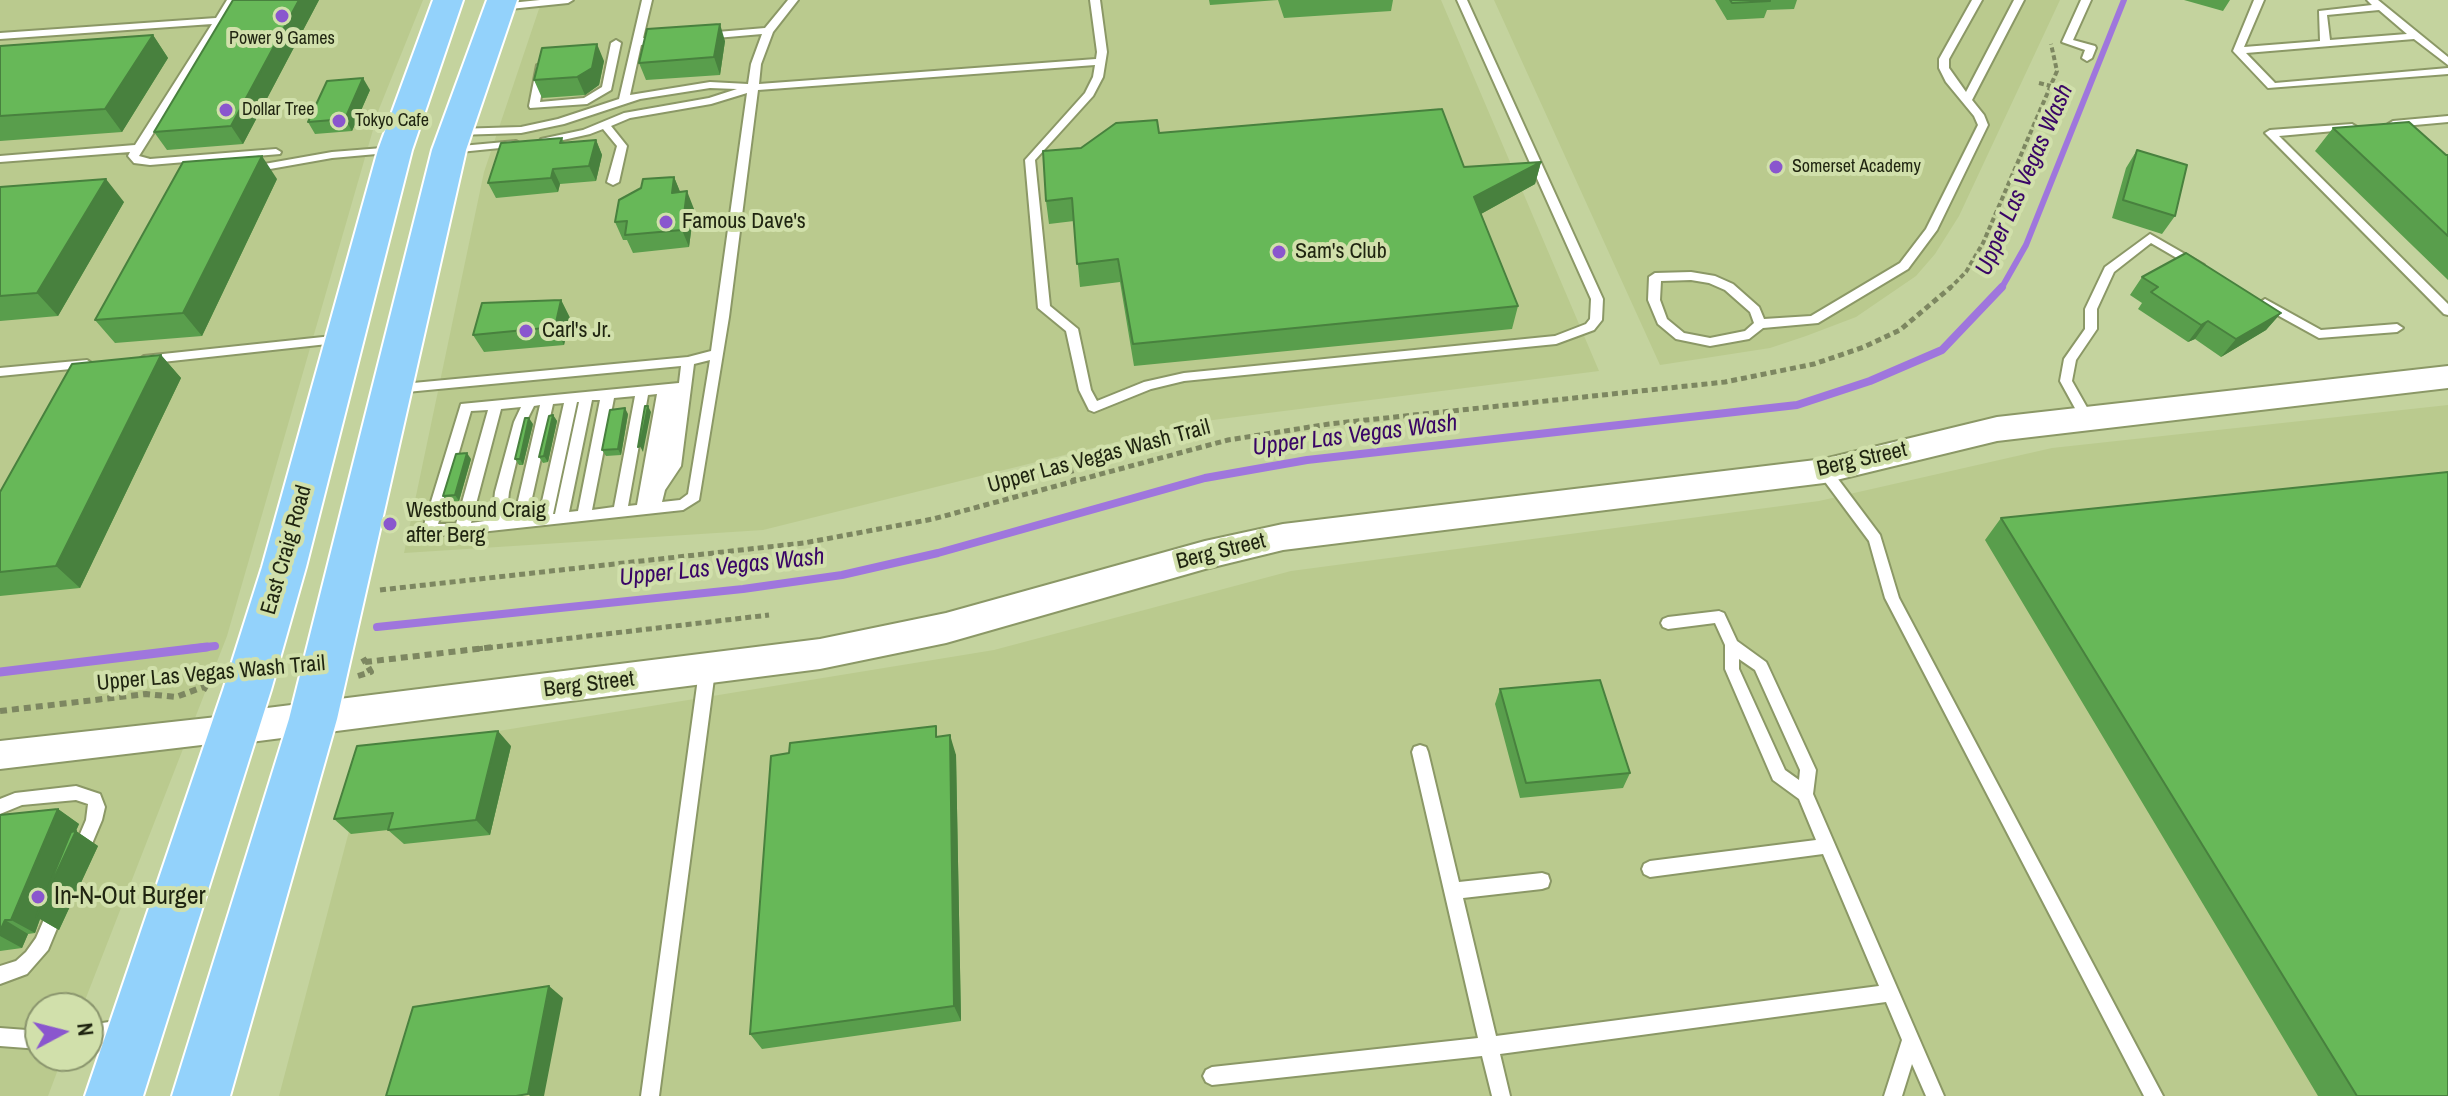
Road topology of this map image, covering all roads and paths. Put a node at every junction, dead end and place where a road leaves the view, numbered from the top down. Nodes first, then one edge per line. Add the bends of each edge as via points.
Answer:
1 (232, 0) edge
2 (448, 0) edge
3 (568, 0) edge
4 (647, 0) edge
5 (793, 0) edge
6 (1095, 0) edge
7 (1462, 0) edge
8 (1977, 0) edge
9 (2019, 0) edge
10 (2086, 0) edge
11 (2259, 0) edge
12 (501, 4) edge
13 (2377, 4) edge
14 (219, 21) junction
15 (768, 31) junction
16 (0, 36) edge
17 (2055, 36) dead end
18 (2416, 36) junction
19 (695, 37) edge
20 (666, 39) edge
21 (636, 42) junction
22 (616, 43) dead end
23 (2325, 43) junction
24 (2238, 51) junction
25 (544, 58) edge
26 (2087, 58) dead end
27 (1101, 62) junction
28 (2448, 62) edge
29 (423, 70) junction
30 (2448, 71) edge
31 (2039, 83) dead end
32 (2051, 86) junction
33 (753, 87) junction
34 (1967, 100) junction
35 (623, 102) junction
36 (2448, 119) edge
37 (2386, 124) edge
38 (605, 125) junction
39 (2370, 125) edge
40 (452, 141) junction
41 (138, 148) junction
42 (395, 150) junction
43 (276, 152) dead end
44 (0, 159) edge
45 (239, 170) edge
46 (613, 182) dead end
47 (437, 198) junction
48 (2215, 275) edge
49 (2254, 297) edge
50 (2448, 311) edge
51 (1760, 324) junction
52 (2397, 328) dead end
53 (344, 339) junction
54 (717, 354) junction
55 (135, 360) edge
56 (688, 361) junction
57 (105, 363) edge
58 (0, 372) edge
59 (2448, 377) edge
60 (674, 388) junction
61 (392, 389) junction
62 (642, 391) junction
63 (608, 394) junction
64 (587, 396) junction
65 (572, 397) junction
66 (548, 399) junction
67 (528, 401) junction
68 (496, 405) junction
69 (2087, 418) junction
70 (1070, 468) dead end
71 (1824, 471) junction
72 (1074, 480) junction
73 (649, 509) junction
74 (620, 512) junction
75 (584, 515) junction
76 (561, 517) junction
77 (545, 519) junction
78 (520, 522) junction
79 (499, 524) junction
80 (462, 529) junction
81 (377, 602) dead end
82 (769, 615) dead end
83 (1668, 623) dead end
84 (366, 643) dead end
85 (1732, 645) junction
86 (365, 662) junction
87 (707, 671) junction
88 (318, 700) junction
89 (241, 709) junction
90 (0, 711) edge
91 (1420, 752) dead end
92 (0, 755) edge
93 (1805, 794) junction
94 (0, 807) edge
95 (1827, 846) junction
96 (1650, 869) dead end
97 (1542, 881) dead end
98 (1453, 891) junction
99 (0, 975) edge
100 (1891, 993) junction
101 (113, 1030) edge
102 (0, 1037) edge
103 (24, 1039) edge
104 (1911, 1039) junction
105 (1489, 1046) junction
106 (1212, 1076) dead end
107 (114, 1096) edge
108 (201, 1096) edge
109 (650, 1096) edge
110 (1501, 1096) edge
111 (1893, 1096) edge
112 (1935, 1096) edge
113 (2154, 1096) edge

1 - 14 lane
2 - 29 main road, East Craig Road
3 - 12 lane
4 - 21 lane
5 - 15 lane
6 - 27 lane
7 - 27 lane via 1597,299 1596,320 1590,327 1556,340 1184,377 1094,407 1085,390 1072,329 1044,308 1030,160 1089,94
8 - 34 lane via 1944,59 1950,80
9 - 34 lane
10 - 26 lane via 2067,42 2091,48
11 - 24 lane
12 - 40 main road
13 - 18 lane
13 - 23 lane via 2322,13
14 - 16 lane
14 - 41 lane
15 - 19 lane
15 - 33 lane
17 - 32 path, Upper Las Vegas Wash Trail via 2049,48 2057,71
18 - 23 lane
18 - 28 lane
20 - 21 lane
21 - 35 lane
22 - 25 lane via 607,88 587,101 534,106
23 - 24 lane
24 - 30 lane via 2272,86
27 - 33 lane
29 - 40 main road via 430,116 426,135 432,144
29 - 42 main road, East Craig Road
31 - 32 path
32 - 72 path, Upper Las Vegas Wash Trail via 1966,272 1900,330 1864,347 1739,380 1259,434
33 - 35 lane via 710,85
33 - 38 lane via 711,101 655,108
33 - 54 lane
34 - 51 lane via 1983,125 1931,230 1904,266 1814,320
35 - 40 lane via 560,122
36 - 37 lane
38 - 40 lane via 564,138
38 - 46 lane via 622,146
39 - 50 lane via 2270,133
40 - 47 main road
41 - 43 lane via 133,156 150,162
41 - 44 lane
42 - 45 lane
42 - 47 main road via 415,158 416,190
42 - 53 main road, East Craig Road
47 - 61 main road
48 - 69 lane via 2150,238 2109,270 2091,309 2091,329 2070,359 2066,381
49 - 52 lane via 2319,334
51 - 51 lane via 1749,335 1732,340 1680,336 1656,308 1655,277 1691,276 1729,287 1755,310
53 - 55 lane
53 - 89 main road, East Craig Road
54 - 56 lane
54 - 73 lane via 694,496 683,505
56 - 60 lane
56 - 61 lane
57 - 58 lane
59 - 69 street, Berg Street
60 - 62 lane
60 - 73 lane
60 - 73 lane via 658,489
61 - 88 main road
62 - 63 lane
62 - 74 lane
63 - 64 lane
63 - 75 lane
64 - 65 lane
64 - 76 lane
65 - 66 lane
65 - 77 lane
66 - 67 lane
66 - 78 lane
67 - 68 lane
67 - 79 lane via 502,492
68 - 80 lane
68 - 80 lane via 466,407 430,528
69 - 71 street, Berg Street via 1960,436
70 - 72 path
71 - 87 street, Berg Street via 1283,537 934,631
71 - 113 lane via 1875,539 1892,598
72 - 81 path, Upper Las Vegas Wash Trail via 933,519 819,541 380,588
73 - 74 lane
74 - 75 lane
75 - 76 lane
76 - 77 lane
77 - 78 lane
78 - 79 lane
79 - 80 lane
82 - 86 path
83 - 85 lane via 1719,617
84 - 86 path
85 - 93 lane via 1732,669 1779,775
85 - 93 lane via 1761,666 1808,770
86 - 88 path, Upper Las Vegas Wash Trail via 371,672
87 - 88 street, Berg Street
87 - 109 lane
88 - 89 street, Berg Street
88 - 108 main road
89 - 90 path, Upper Las Vegas Wash Trail via 203,687 176,697 146,694
89 - 92 street, Berg Street
89 - 101 main road, East Craig Road
91 - 98 lane
93 - 95 lane
94 - 99 lane via 21,798 76,793 94,799 97,807 42,944 21,968
95 - 96 lane
95 - 100 lane
97 - 98 lane
98 - 105 lane
100 - 104 lane
100 - 105 lane
101 - 107 main road, East Craig Road
102 - 103 lane
104 - 111 lane
104 - 112 lane
105 - 106 lane
105 - 110 lane

